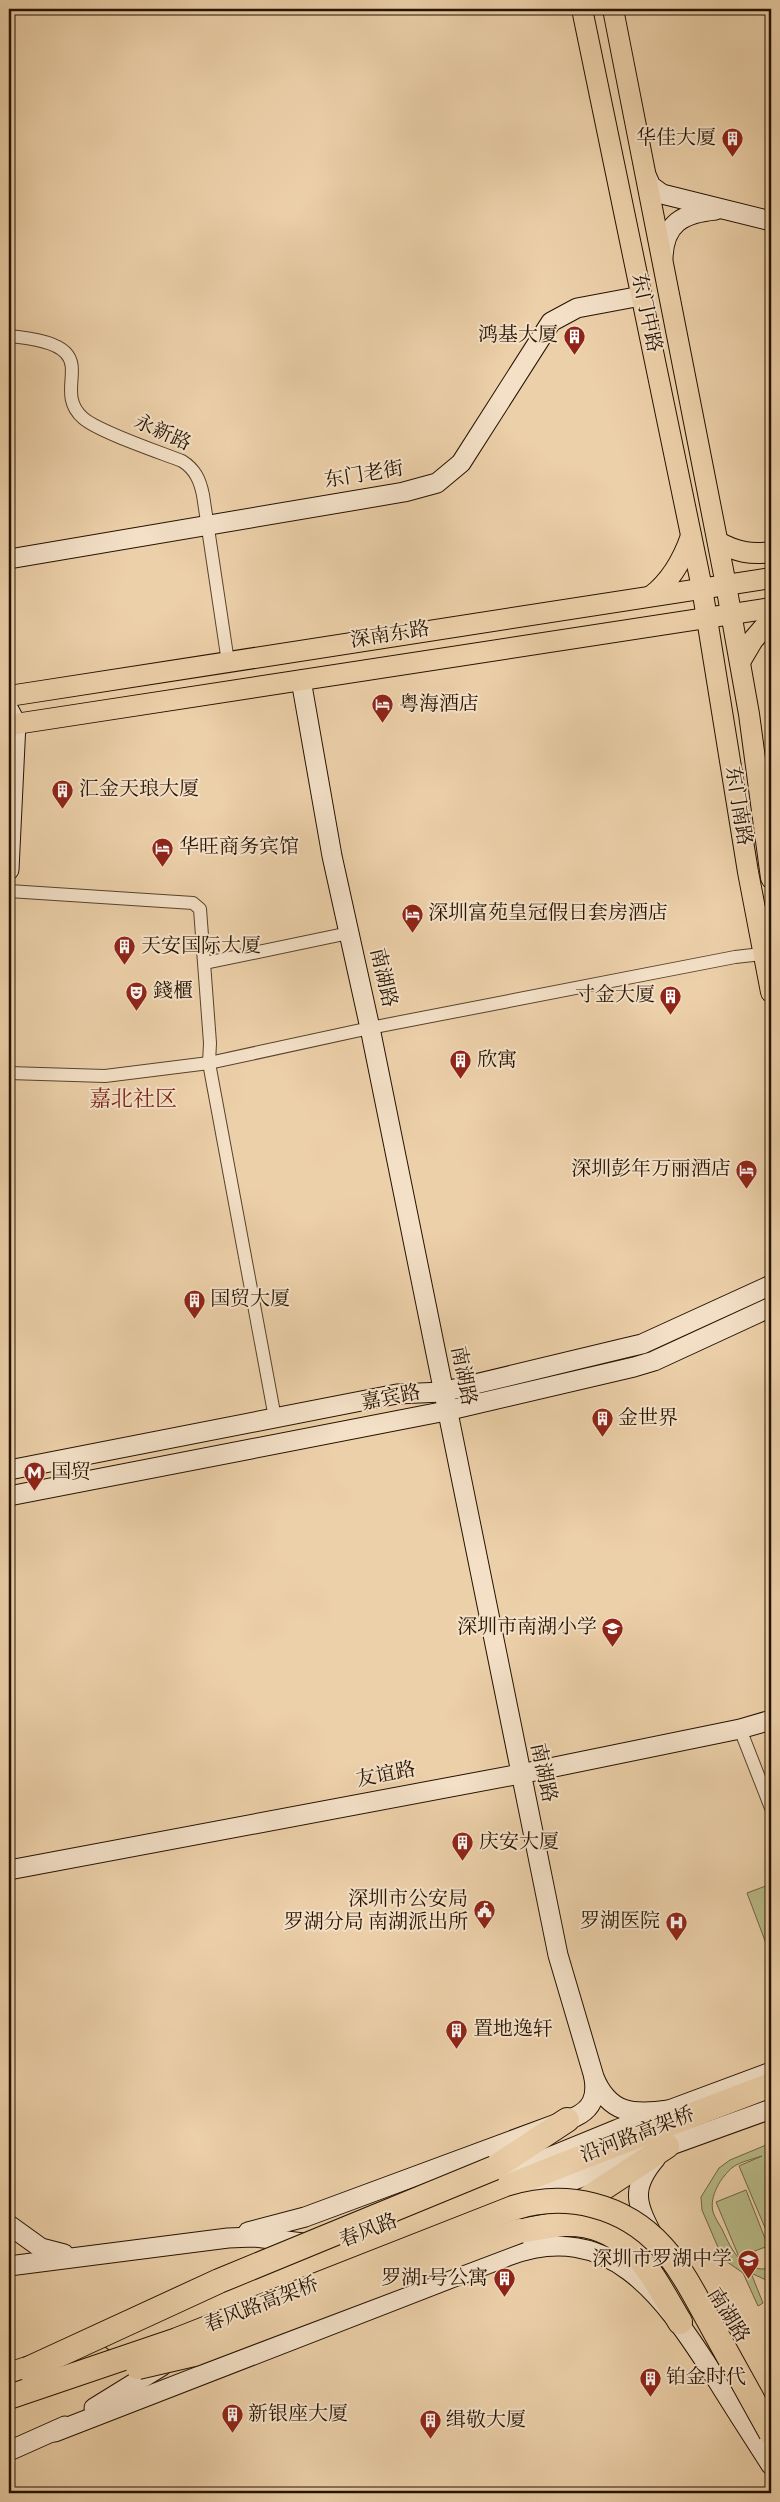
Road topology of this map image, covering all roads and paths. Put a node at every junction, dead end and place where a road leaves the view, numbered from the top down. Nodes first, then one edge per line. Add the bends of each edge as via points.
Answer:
1 (582, 9) edge
2 (613, 9) edge
3 (647, 177) junction
4 (724, 210) junction
5 (771, 221) edge
6 (663, 258) junction
7 (641, 296) junction
8 (9, 336) edge
9 (208, 524) junction
10 (691, 536) junction
11 (718, 542) junction
12 (771, 552) edge
13 (9, 559) edge
14 (771, 578) edge
15 (726, 585) junction
16 (702, 588) junction
17 (651, 596) junction
18 (771, 608) edge
19 (732, 614) junction
20 (707, 618) junction
21 (771, 619) edge
22 (658, 626) junction
23 (228, 662) junction
24 (740, 662) junction
25 (715, 666) junction
26 (301, 680) junction
27 (9, 696) edge
28 (11, 719) edge
29 (766, 799) edge
30 (9, 870) edge
31 (771, 878) edge
32 (9, 891) edge
33 (349, 933) junction
34 (762, 954) junction
35 (205, 963) junction
36 (771, 992) edge
37 (370, 1028) junction
38 (209, 1063) junction
39 (9, 1072) edge
40 (771, 1285) edge
41 (771, 1307) edge
42 (442, 1392) junction
43 (446, 1411) junction
44 (275, 1418) junction
45 (9, 1470) edge
46 (9, 1496) edge
47 (771, 1720) edge
48 (740, 1729) junction
49 (520, 1774) junction
50 (771, 1808) edge
51 (9, 1870) edge
52 (771, 2072) edge
53 (594, 2077) junction
54 (771, 2085) edge
55 (771, 2109) edge
56 (669, 2110) junction
57 (567, 2120) junction
58 (578, 2145) junction
59 (666, 2146) junction
60 (494, 2168) junction
61 (509, 2198) junction
62 (9, 2225) edge
63 (519, 2231) junction
64 (188, 2242) junction
65 (80, 2256) junction
66 (9, 2266) edge
67 (680, 2322) junction
68 (16, 2384) edge
69 (771, 2431) edge
70 (55, 2432) junction
71 (9, 2451) edge
72 (771, 2465) edge

1 - 7 main road, 东门中路
2 - 3 main road, 东门中路
3 - 4 street via 651,186 662,194
3 - 6 main road, 东门中路
4 - 5 street
4 - 6 street via 702,212 677,221 666,237
6 - 11 main road, 东门中路
7 - 9 street, 东门老街 via 577,308 551,322 470,452 437,483 404,492
7 - 10 main road, 东门中路
8 - 9 street, 永新路 via 47,342 66,352 73,368 73,401 82,418 190,466 201,484
9 - 13 street, 东门老街
9 - 23 street, 永新路
10 - 16 main road, 东门中路
10 - 17 main road via 679,564
11 - 12 main road via 744,553
11 - 15 main road, 东门中路
14 - 15 main road, 深南东路
15 - 16 main road, 深南东路
15 - 19 main road, 东门中路
16 - 17 main road, 深南东路
16 - 20 main road, 东门中路
17 - 23 main road, 深南东路
18 - 19 main road, 深南东路
19 - 20 main road, 深南东路
19 - 24 main road, 东门南路
20 - 22 main road, 深南东路
20 - 25 main road, 东门南路
21 - 24 main road
22 - 25 main road via 675,627 698,639
22 - 26 main road, 深南东路
23 - 27 main road, 深南东路
24 - 29 main road, 东门南路
25 - 34 main road, 东门南路
26 - 28 main road, 深南东路
26 - 33 street, 南湖路
28 - 30 street
29 - 31 main road, 东门南路
32 - 35 street via 193,903 202,913
33 - 35 street
33 - 37 street, 南湖路
34 - 36 main road, 东门南路
34 - 37 street
35 - 38 street
37 - 38 street
37 - 42 street, 南湖路
38 - 39 street via 105,1076
38 - 44 street
40 - 42 street, 嘉宾路 via 642,1344
41 - 43 street, 嘉宾路 via 654,1361
42 - 43 street, 南湖路
42 - 44 street, 嘉宾路 via 398,1394
43 - 46 street, 嘉宾路
43 - 49 street, 南湖路
44 - 45 street, 嘉宾路
47 - 48 street, 友谊路
48 - 49 street, 友谊路
48 - 50 street
49 - 51 street, 友谊路
49 - 53 street, 南湖路 via 552,1933
52 - 56 street, 春风路
53 - 56 street via 606,2099 620,2109 640,2112
53 - 57 street via 595,2092 590,2107
54 - 61 highway, 沿河路高架桥
55 - 59 street, 春风路
56 - 58 street, 春风路
57 - 60 highway
57 - 64 street via 305,2217 249,2232
58 - 60 highway
58 - 64 street, 春风路 via 339,2243 321,2246 241,2237
59 - 63 highway via 566,2212
59 - 69 street, 南湖路 via 640,2181 638,2202 677,2279
59 - 70 street, 春风路 via 297,2283
60 - 68 highway, bridge via 219,2281
61 - 68 highway, 春风路高架桥, bridge via 177,2340
61 - 69 highway, bridge via 586,2203 628,2220 645,2231 662,2247 684,2278
62 - 65 street via 41,2248
63 - 67 highway via 565,2224 609,2233 641,2258
63 - 68 highway, bridge via 194,2354
64 - 65 street, 春风路
65 - 66 street, 春风路
67 - 70 street via 642,2282 601,2254 577,2247 552,2245 530,2248
67 - 72 street
70 - 71 street, 春风路

